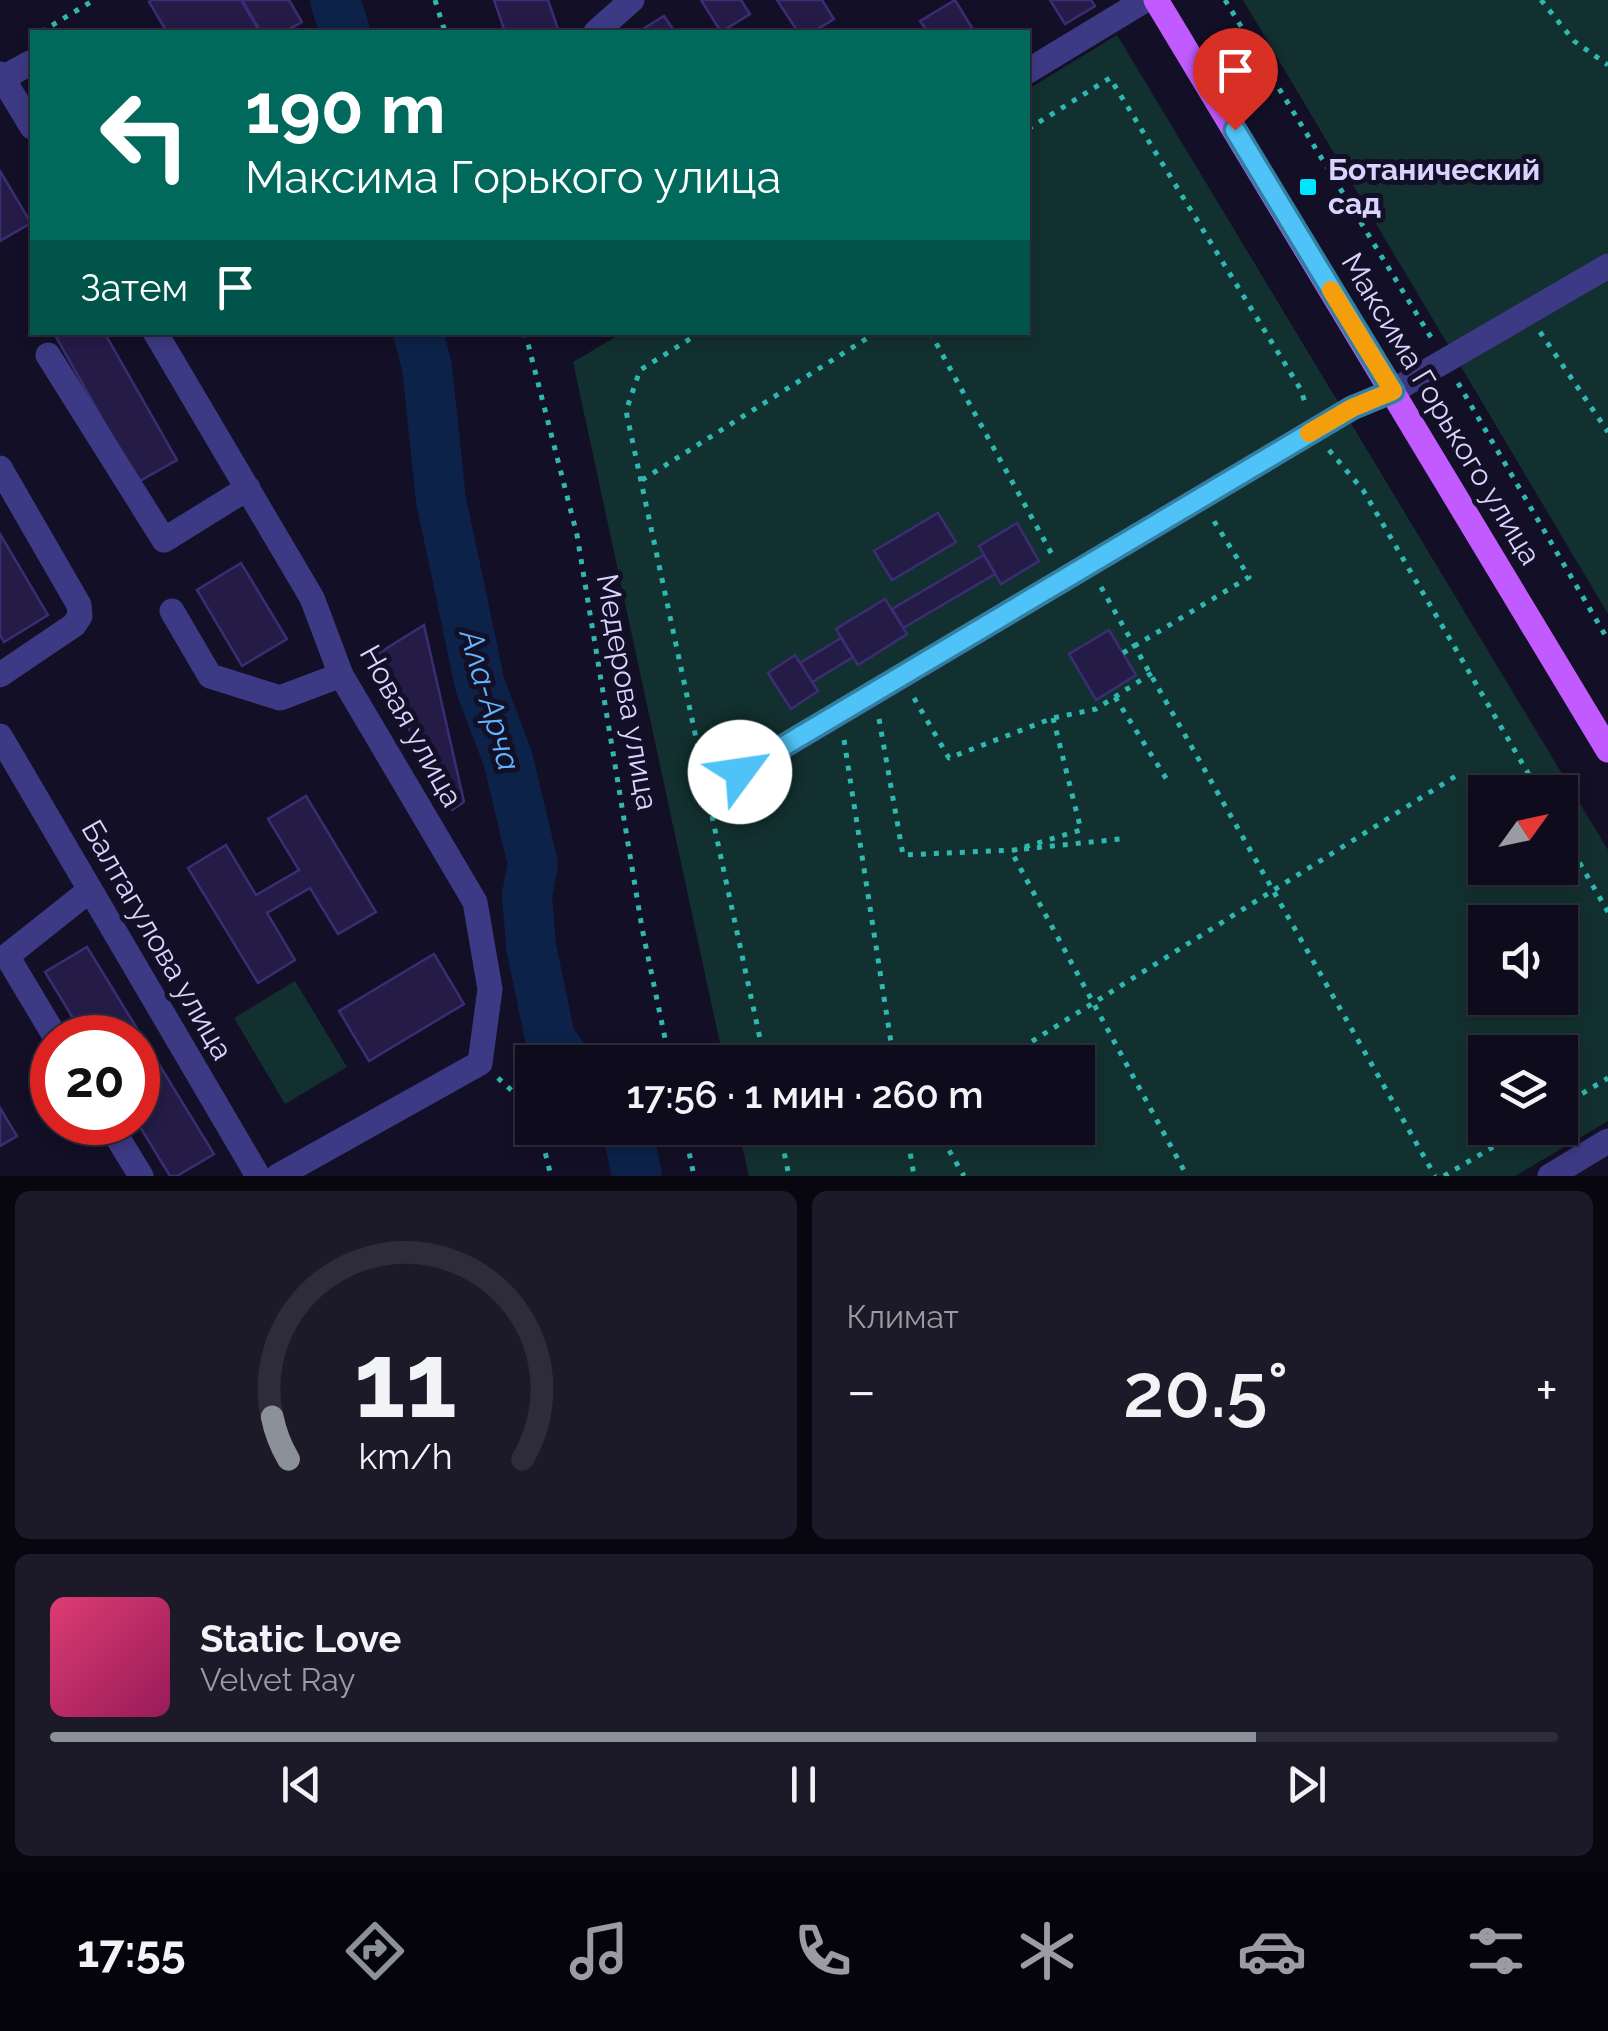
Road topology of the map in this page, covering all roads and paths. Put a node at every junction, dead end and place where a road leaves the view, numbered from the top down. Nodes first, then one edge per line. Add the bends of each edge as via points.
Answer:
1 (94, 0) edge
2 (436, 0) edge
3 (632, 0) edge
4 (1145, 0) edge
5 (1156, 0) edge
6 (1225, 0) edge
7 (1541, 0) edge
8 (44, 30) edge
9 (444, 30) edge
10 (598, 30) edge
11 (30, 64) edge
12 (1608, 65) edge
13 (1030, 71) edge
14 (2, 76) edge
15 (30, 123) edge
16 (1030, 128) edge
17 (1608, 266) edge
18 (1528, 313) junction
19 (158, 335) edge
20 (526, 335) edge
21 (696, 335) edge
22 (872, 335) edge
23 (932, 335) edge
24 (48, 355) dead end
25 (1445, 361) junction
26 (1393, 391) junction
27 (1314, 431) junction
28 (1608, 432) edge
29 (0, 468) edge
30 (641, 481) junction
31 (248, 488) junction
32 (1200, 498) junction
33 (1076, 571) junction
34 (172, 611) dead end
35 (1608, 640) edge
36 (1135, 646) junction
37 (1123, 653) dead end
38 (1152, 673) junction
39 (0, 675) edge
40 (340, 675) junction
41 (900, 676) junction
42 (874, 692) junction
43 (1115, 697) junction
44 (839, 712) junction
45 (1053, 718) junction
46 (0, 736) edge
47 (1608, 750) edge
48 (1459, 774) dead end
49 (1528, 775) edge
50 (1169, 783) dead end
51 (707, 792) junction
52 (1120, 839) dead end
53 (1011, 851) junction
54 (1578, 861) edge
55 (90, 890) junction
56 (1274, 891) junction
57 (1608, 912) edge
58 (1094, 1004) junction
59 (42, 1015) edge
60 (666, 1045) edge
61 (761, 1045) edge
62 (891, 1045) edge
63 (1027, 1045) edge
64 (480, 1064) junction
65 (1608, 1078) edge
66 (515, 1094) edge
67 (1578, 1096) edge
68 (1608, 1141) edge
69 (122, 1145) edge
70 (543, 1145) edge
71 (688, 1145) edge
72 (783, 1145) edge
73 (909, 1145) edge
74 (946, 1145) edge
75 (1496, 1145) edge
76 (141, 1176) edge
77 (258, 1176) edge
78 (278, 1176) edge
79 (551, 1176) edge
80 (694, 1176) edge
81 (789, 1176) edge
82 (914, 1176) edge
83 (964, 1176) edge
84 (1186, 1176) edge
85 (1435, 1176) edge
86 (1444, 1176) edge
87 (1550, 1176) edge

1 - 8 path
2 - 9 path
3 - 10 street
4 - 13 street
5 - 26 main road, Максима Горького улица
6 - 25 path
7 - 12 path via 1574,41
11 - 14 street
14 - 15 street
16 - 27 path via 1110,78 1301,390
17 - 18 street
18 - 25 street
18 - 28 path
19 - 31 street, Новая улица
20 - 60 path, Медерова улица via 577,535
21 - 30 path via 640,370 626,411
22 - 30 path
23 - 33 path
24 - 31 street via 164,540
25 - 26 street
25 - 35 path
26 - 27 street
26 - 47 main road, Максима Горького улица
27 - 32 street
27 - 49 path via 1363,490
29 - 39 street via 80,616
30 - 51 path
31 - 40 street, Новая улица via 312,598
32 - 33 street
32 - 36 path via 1249,577
33 - 36 path
33 - 41 street
34 - 40 street via 210,676 280,698
36 - 37 path
36 - 38 path
38 - 43 path
38 - 56 path
40 - 64 street, Новая улица via 475,902 490,989
41 - 42 street
41 - 45 path via 950,758
42 - 44 street
42 - 53 path via 903,856
43 - 45 path via 1096,709
43 - 50 path
44 - 51 street
44 - 62 path
45 - 53 path via 1081,830
46 - 55 street, Балтагулова улица
48 - 56 path
51 - 61 path
52 - 53 path
53 - 58 path
54 - 57 path
55 - 59 street via 7,956
55 - 77 street, Балтагулова улица
56 - 58 path
56 - 85 path
58 - 63 path
58 - 84 path
64 - 66 path
64 - 78 street
65 - 67 path
68 - 87 street
69 - 76 street
70 - 79 path
71 - 80 path
72 - 81 path
73 - 82 path
74 - 83 path
75 - 86 path

